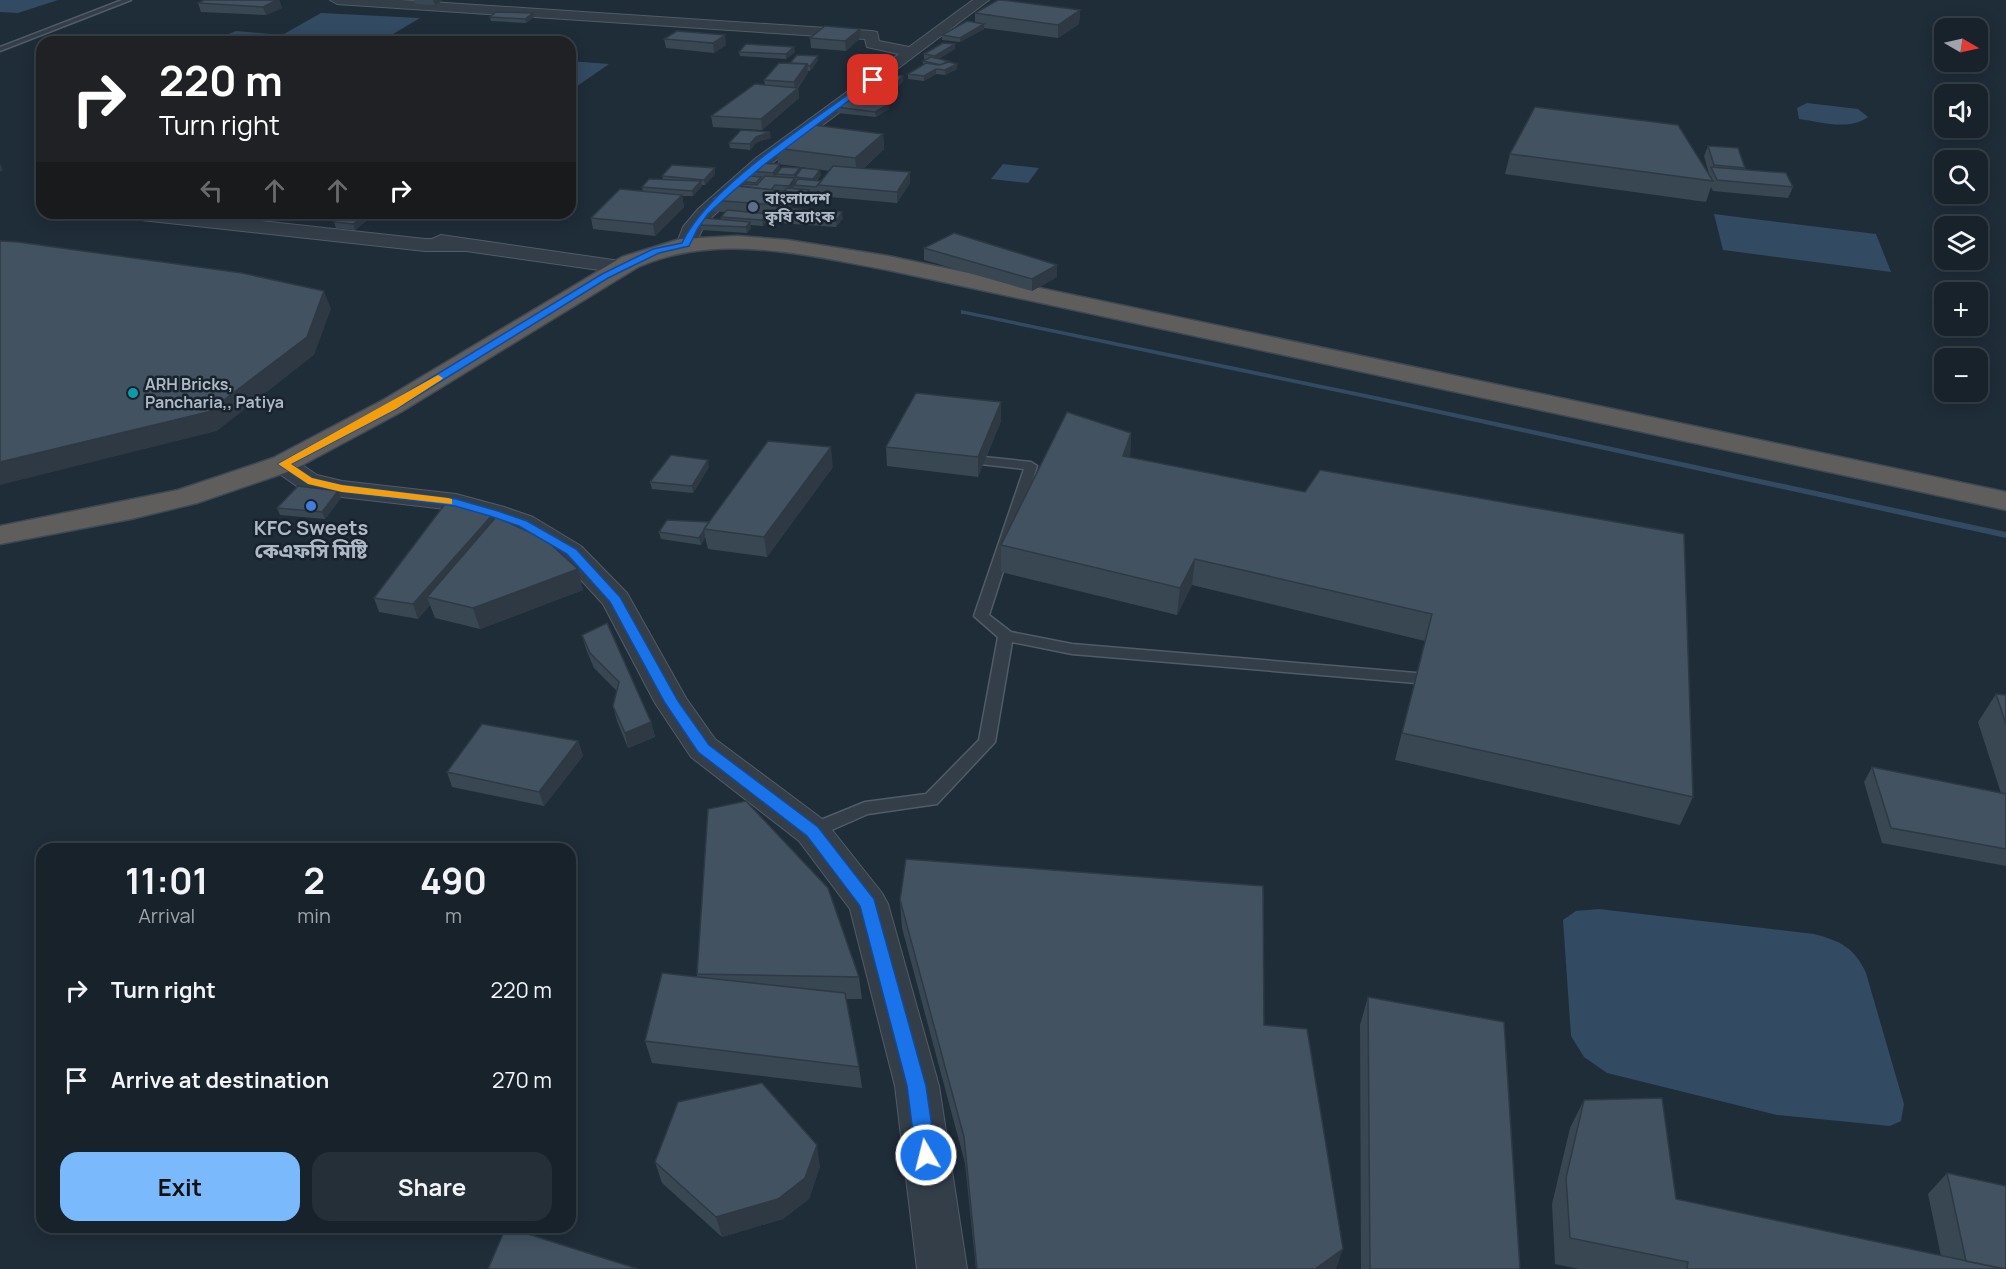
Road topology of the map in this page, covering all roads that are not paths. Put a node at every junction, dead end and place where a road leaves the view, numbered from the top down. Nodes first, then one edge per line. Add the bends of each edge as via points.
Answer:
1 (128, 0) edge
2 (337, 0) edge
3 (465, 0) edge
4 (982, 0) edge
5 (449, 8) junction
6 (426, 23) dead end
7 (0, 49) edge
8 (913, 52) junction
9 (187, 219) edge
10 (373, 227) dead end
11 (686, 244) junction
12 (461, 246) junction
13 (620, 267) junction
14 (984, 461) edge
15 (283, 464) junction
16 (2006, 501) edge
17 (0, 535) edge
18 (1006, 636) junction
19 (1416, 678) edge
20 (812, 831) junction
21 (942, 1269) edge

1 - 7 lane
2 - 5 street
3 - 5 street
4 - 8 street
5 - 6 street
5 - 8 street via 872,35 872,44
8 - 11 street via 762,162 705,213
9 - 12 street
10 - 12 street
11 - 13 highway via 656,251
11 - 16 highway via 753,244 888,263
12 - 13 street
13 - 15 highway via 392,406
14 - 18 lane via 1031,466 981,616
15 - 17 highway via 187,497
15 - 20 street via 308,481 342,489 456,502 494,513 523,524 571,552 616,600 672,703 704,748
18 - 19 lane via 1072,649
18 - 20 lane via 987,742 931,800 865,808
20 - 21 street via 868,904 916,1086

